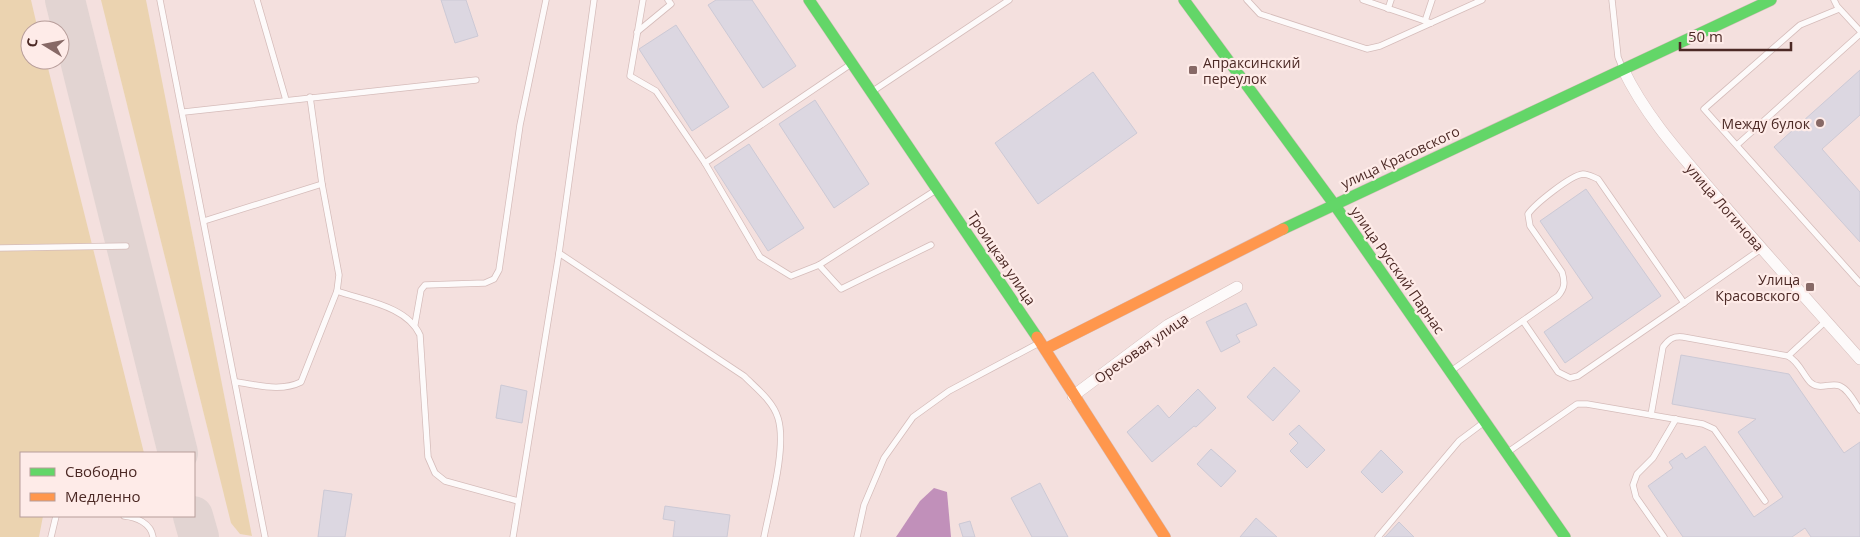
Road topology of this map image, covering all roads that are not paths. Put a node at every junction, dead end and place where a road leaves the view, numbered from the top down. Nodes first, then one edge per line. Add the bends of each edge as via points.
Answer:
1 (160, 0) edge
2 (257, 0) edge
3 (546, 0) edge
4 (594, 0) edge
5 (643, 0) edge
6 (668, 0) edge
7 (809, 0) edge
8 (1009, 0) edge
9 (1184, 0) edge
10 (1246, 0) edge
11 (1363, 0) edge
12 (1391, 0) edge
13 (1432, 0) edge
14 (1482, 0) edge
15 (1612, 0) edge
16 (1771, 0) edge
17 (1834, 0) edge
18 (1388, 9) junction
19 (1840, 9) junction
20 (1428, 22) junction
21 (638, 32) junction
22 (1860, 32) edge
23 (852, 64) junction
24 (1623, 69) junction
25 (476, 80) dead end
26 (871, 92) junction
27 (310, 97) junction
28 (286, 100) junction
29 (184, 112) junction
30 (1737, 145) junction
31 (705, 163) junction
32 (322, 184) junction
33 (938, 189) junction
34 (1334, 204) junction
35 (204, 221) junction
36 (931, 245) dead end
37 (126, 246) dead end
38 (0, 248) edge
39 (1761, 249) junction
40 (559, 253) junction
41 (819, 265) junction
42 (1860, 283) edge
43 (1237, 287) dead end
44 (336, 291) junction
45 (1684, 303) junction
46 (1523, 321) junction
47 (1826, 321) junction
48 (415, 324) junction
49 (1043, 345) junction
50 (1788, 356) junction
51 (1860, 359) edge
52 (1450, 372) junction
53 (236, 382) junction
54 (1073, 396) junction
55 (1860, 410) edge
56 (1651, 415) junction
57 (1676, 419) junction
58 (1484, 422) junction
59 (1506, 453) junction
60 (1765, 501) dead end
61 (518, 502) junction
62 (56, 517) edge
63 (134, 517) edge
64 (51, 537) edge
65 (153, 537) edge
66 (266, 537) edge
67 (513, 537) edge
68 (764, 537) edge
69 (857, 537) edge
70 (1165, 537) edge
71 (1378, 537) edge
72 (1565, 537) edge
73 (1664, 537) edge

1 - 29 lane
2 - 28 lane
3 - 48 lane via 520,125 500,270 494,279 485,283 426,285 421,290
4 - 40 lane
5 - 21 lane
6 - 21 lane via 671,4
7 - 23 street, Троицкая улица
8 - 26 lane
9 - 34 street, улица Русский Парнас
10 - 20 lane via 1260,14 1362,49 1375,48
11 - 18 lane
12 - 18 lane
13 - 20 lane
14 - 20 lane
15 - 24 lane via 1618,57
16 - 24 street, улица Красовского
17 - 19 lane
18 - 20 lane
19 - 22 lane
19 - 30 lane via 1800,25 1704,109
21 - 31 lane via 630,76 656,91
22 - 30 lane
23 - 26 street, Троицкая улица
23 - 31 lane
24 - 34 street, улица Красовского
24 - 39 street, улица Логинова via 1634,92 1667,139
25 - 27 lane
26 - 33 street, Троицкая улица
27 - 28 lane
27 - 32 lane
28 - 29 lane
29 - 35 lane
30 - 42 lane
31 - 41 lane via 760,258 791,276
32 - 35 lane
32 - 44 lane via 339,275
33 - 41 lane
33 - 49 street, Троицкая улица
34 - 49 street, улица Красовского
34 - 52 street, улица Русский Парнас
35 - 53 lane
36 - 41 lane via 841,289
37 - 38 lane
39 - 45 lane
39 - 47 street, улица Логинова
40 - 61 lane
40 - 68 lane via 744,376 762,393 778,416 782,439
43 - 54 street, Ореховая улица via 1168,325
44 - 48 lane via 405,315
44 - 53 lane via 301,382 280,388
45 - 46 lane via 1578,376 1570,378 1558,372
45 - 46 lane via 1598,179 1582,174 1534,206 1528,214 1530,226 1562,272 1564,285 1558,296
46 - 52 lane
47 - 50 lane
47 - 51 street, улица Логинова
48 - 61 lane via 420,335 428,457 435,473 445,481
49 - 54 street, Троицкая улица
49 - 69 lane via 949,391 913,417 884,458 864,505
50 - 55 lane via 1811,383 1846,389
50 - 56 lane via 1683,338 1670,339 1663,347
52 - 58 street, улица Русский Парнас
53 - 66 lane
54 - 70 street, Троицкая улица
56 - 57 lane
56 - 59 lane via 1577,404
57 - 60 lane via 1702,424 1717,433
57 - 73 lane via 1653,458 1637,474 1633,485 1636,497
58 - 59 street, улица Русский Парнас
58 - 71 lane via 1459,442
59 - 72 street, улица Русский Парнас
61 - 67 lane
62 - 64 lane
63 - 65 lane via 152,531

